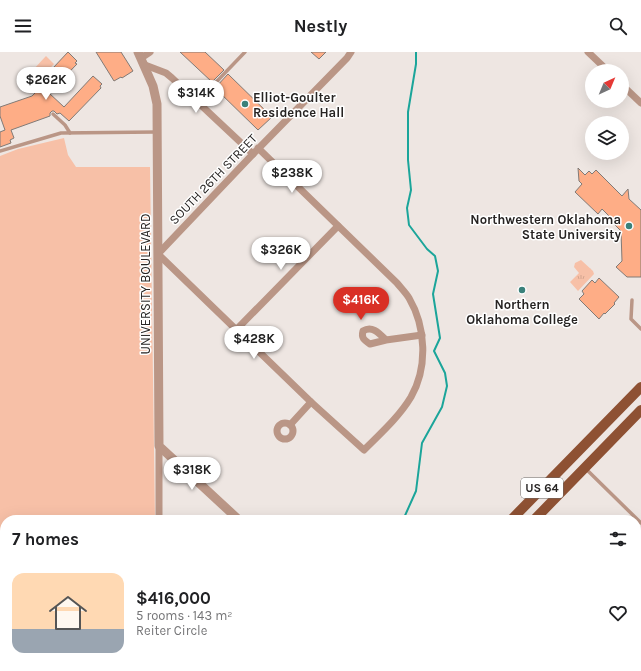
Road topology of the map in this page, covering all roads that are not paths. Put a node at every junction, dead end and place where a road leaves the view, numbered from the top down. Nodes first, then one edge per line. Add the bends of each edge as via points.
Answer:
1 (150, 52) edge
2 (245, 52) edge
3 (351, 52) edge
4 (588, 52) edge
5 (141, 59) edge
6 (601, 64) edge
7 (629, 92) edge
8 (197, 102) junction
9 (641, 103) edge
10 (54, 114) dead end
11 (157, 132) junction
12 (70, 133) junction
13 (0, 151) edge
14 (256, 151) junction
15 (338, 226) junction
16 (158, 254) junction
17 (632, 300) dead end
18 (237, 329) junction
19 (641, 329) edge
20 (422, 335) junction
21 (386, 340) dead end
22 (641, 387) edge
23 (311, 402) junction
24 (641, 410) edge
25 (290, 425) dead end
26 (159, 446) junction
27 (573, 456) junction
28 (585, 468) junction
29 (159, 515) edge
30 (234, 515) edge
31 (516, 515) edge
32 (539, 515) edge
33 (632, 515) edge

1 - 5 street
2 - 8 lane
3 - 14 street, SOUTH 26TH STREET
4 - 6 street
5 - 8 street via 166,73
5 - 11 street, UNIVERSITY BOULEVARD via 153,86 157,104
7 - 9 street
8 - 14 street
10 - 12 lane
11 - 12 lane
11 - 16 street, UNIVERSITY BOULEVARD
12 - 13 lane via 61,132
14 - 15 street
14 - 16 street, SOUTH 26TH STREET
15 - 18 street
15 - 20 street via 398,283 417,316
16 - 18 street
16 - 26 street, UNIVERSITY BOULEVARD
17 - 19 lane via 632,319
18 - 23 street
20 - 21 street
20 - 23 street via 423,360 411,397 364,450
22 - 27 main road, US 64
23 - 25 street
24 - 28 main road, US 64
26 - 29 street, UNIVERSITY BOULEVARD
26 - 30 street
27 - 28 main road
27 - 31 main road, US 64
28 - 32 main road, US 64
28 - 33 lane

